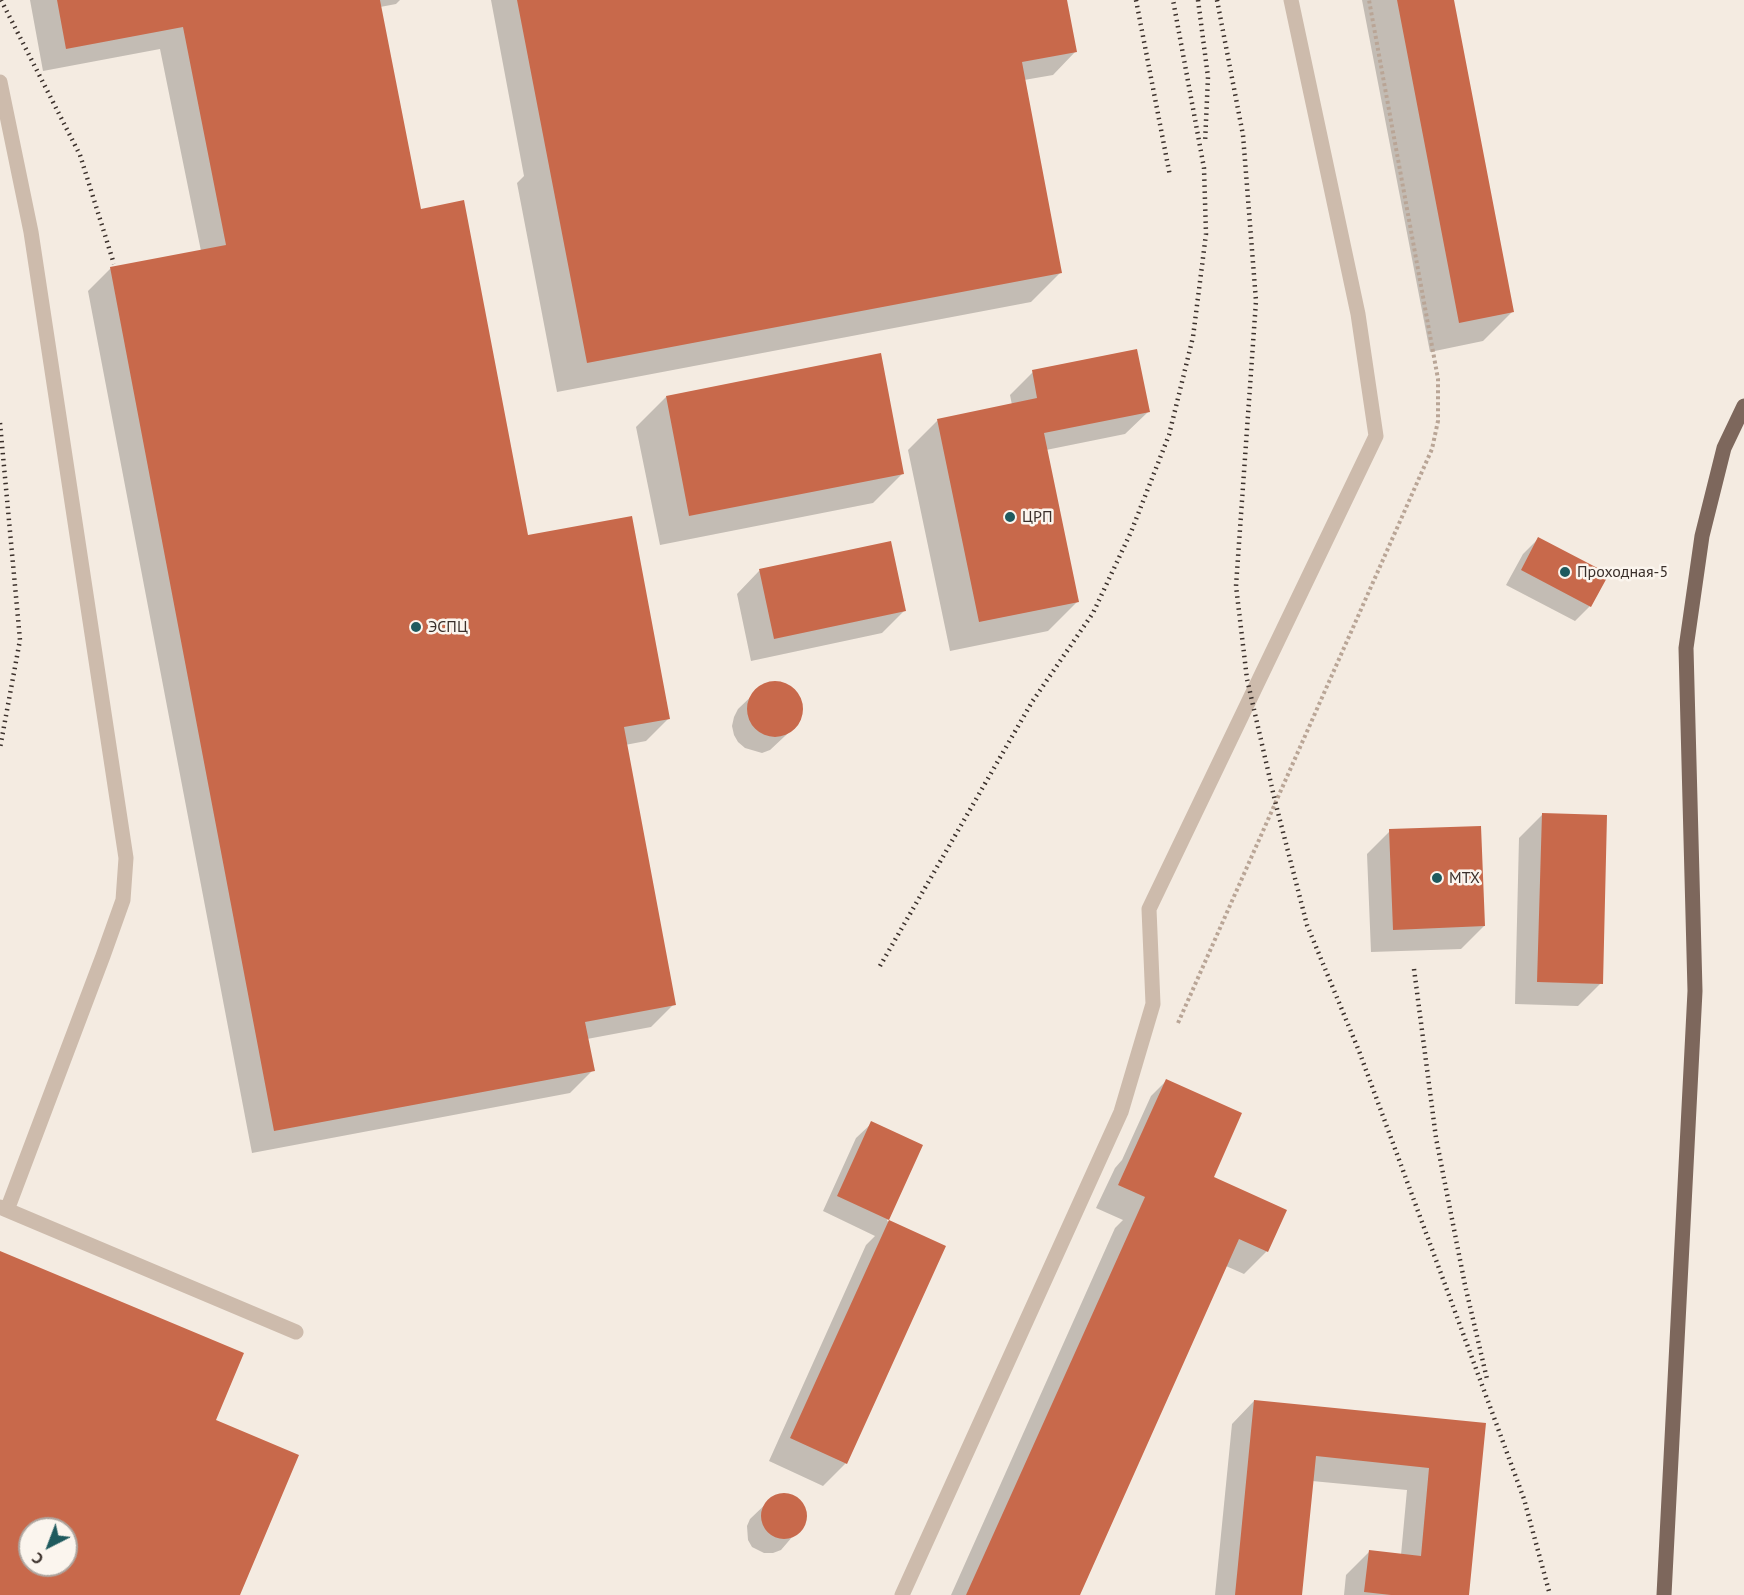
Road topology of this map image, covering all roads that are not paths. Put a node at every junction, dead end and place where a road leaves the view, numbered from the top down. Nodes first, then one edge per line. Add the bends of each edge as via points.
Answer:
1 (1291, 0) edge
2 (0, 82) edge
3 (1744, 406) edge
4 (4, 1209) edge
5 (296, 1332) dead end
6 (902, 1595) edge
7 (1664, 1595) edge

1 - 6 street via 1358,314 1376,436 1149,909 1153,1004 1121,1112
2 - 4 street via 31,232 126,858 123,900
3 - 7 main road via 1724,448 1702,536 1686,648 1695,991
4 - 5 street

